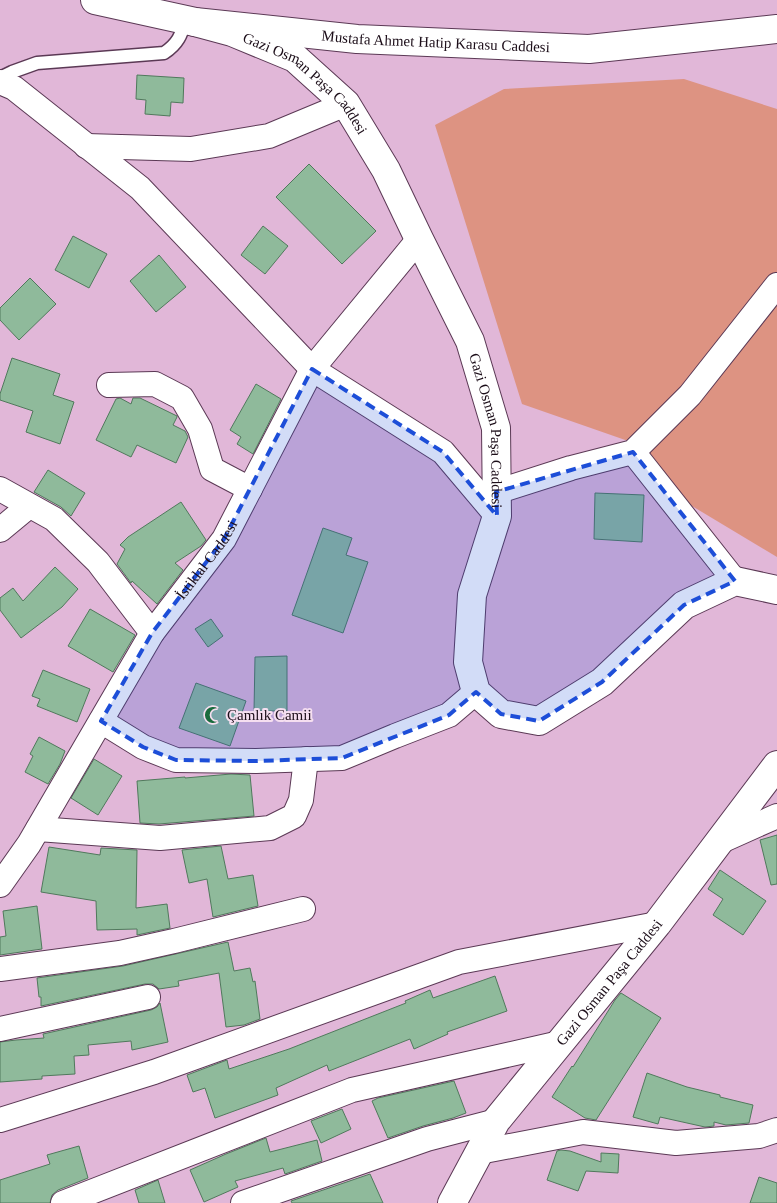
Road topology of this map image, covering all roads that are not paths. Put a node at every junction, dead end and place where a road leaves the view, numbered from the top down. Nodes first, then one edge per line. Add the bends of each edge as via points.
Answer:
1 (95, 0) edge
2 (190, 21) junction
3 (777, 29) edge
4 (0, 78) edge
5 (0, 82) edge
6 (346, 104) junction
7 (86, 146) junction
8 (419, 239) junction
9 (777, 285) edge
10 (312, 369) junction
11 (109, 385) dead end
12 (632, 452) junction
13 (0, 489) edge
14 (250, 489) junction
15 (497, 504) junction
16 (29, 506) junction
17 (0, 530) edge
18 (735, 581) junction
19 (777, 590) edge
20 (152, 633) junction
21 (476, 692) junction
22 (101, 721) junction
23 (306, 759) junction
24 (777, 765) edge
25 (777, 816) edge
26 (38, 828) junction
27 (719, 842) junction
28 (0, 885) edge
29 (302, 909) dead end
30 (657, 924) junction
31 (0, 969) edge
32 (148, 997) dead end
33 (0, 1028) edge
34 (560, 1043) junction
35 (0, 1120) edge
36 (496, 1121) junction
37 (777, 1130) edge
38 (479, 1152) junction
39 (63, 1203) edge
40 (243, 1203) edge
41 (452, 1203) edge

1 - 2 street, Mustafa Ahmet Hatip Karasu Caddesi
2 - 3 street, Mustafa Ahmet Hatip Karasu Caddesi via 357,39 589,49
2 - 4 lane via 173,47 164,53 37,63
2 - 6 street, Gazi Osman Paşa Caddesi via 232,32 295,58
5 - 7 street via 14,88
6 - 7 street via 269,136 191,149
6 - 8 street, Gazi Osman Paşa Caddesi via 386,170
7 - 10 street via 140,188
8 - 10 street, İstiklal Caddesi
8 - 15 street, Gazi Osman Paşa Caddesi via 470,341 496,428
9 - 12 street via 690,396
10 - 14 street, İstiklal Caddesi
10 - 15 street via 443,452
11 - 14 street via 155,384 182,398 200,429 212,469
12 - 15 street via 571,468
12 - 18 street
13 - 16 street
14 - 20 street, İstiklal Caddesi via 224,539
15 - 21 street, Gazi Osman Paşa Caddesi via 472,595 468,662
16 - 17 street
16 - 20 street via 54,519 98,562
18 - 19 street
18 - 21 street via 684,605 602,682 539,721 501,714
20 - 22 street, İstiklal Caddesi
21 - 23 street via 449,715 342,758
22 - 23 street via 143,747 176,760
22 - 26 street, İstiklal Caddesi
23 - 26 street via 301,800 294,816 270,828 160,838
24 - 27 street, Gazi Osman Paşa Caddesi
25 - 27 street
26 - 28 street, İstiklal Caddesi
27 - 30 street, Gazi Osman Paşa Caddesi
29 - 31 street via 120,953
30 - 34 street, Gazi Osman Paşa Caddesi
30 - 35 street via 459,962 154,1072
32 - 33 street
34 - 36 street, Gazi Osman Paşa Caddesi
34 - 39 street via 352,1090
36 - 38 street, Gazi Osman Paşa Caddesi
36 - 40 street via 427,1139
37 - 38 street via 759,1136 676,1143 583,1132
38 - 41 street, Gazi Osman Paşa Caddesi

